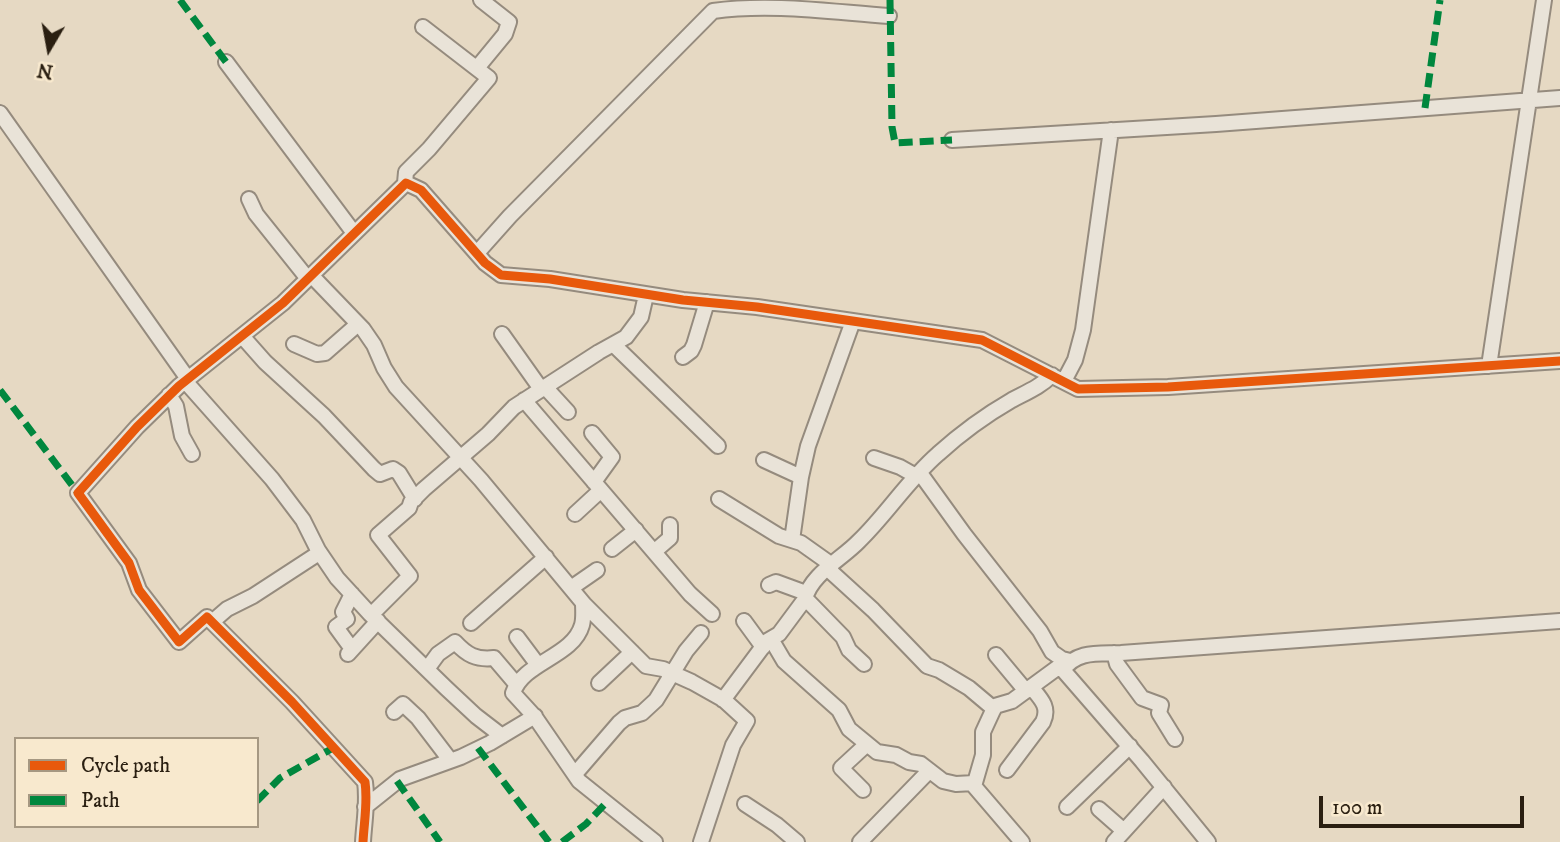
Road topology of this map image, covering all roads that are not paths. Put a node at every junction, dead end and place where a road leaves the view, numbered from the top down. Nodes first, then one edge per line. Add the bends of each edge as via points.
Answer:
1 (481, 0) edge
2 (1544, 0) edge
3 (889, 16) dead end
4 (424, 27) dead end
5 (226, 62) dead end
6 (477, 68) junction
7 (1560, 98) edge
8 (1528, 100) junction
9 (0, 113) edge
10 (1111, 130) junction
11 (952, 140) dead end
12 (405, 183) junction
13 (248, 199) dead end
14 (354, 233) junction
15 (477, 253) junction
16 (310, 278) junction
17 (646, 295) junction
18 (707, 302) junction
19 (853, 321) junction
20 (358, 324) junction
21 (502, 334) dead end
22 (242, 336) junction
23 (294, 344) dead end
24 (614, 345) junction
25 (683, 357) dead end
26 (1560, 361) edge
27 (1489, 366) junction
28 (1058, 378) junction
29 (187, 380) junction
30 (543, 388) junction
31 (169, 396) junction
32 (524, 400) junction
33 (568, 412) dead end
34 (592, 433) dead end
35 (718, 446) dead end
36 (192, 454) dead end
37 (461, 458) junction
38 (874, 458) dead end
39 (764, 460) dead end
40 (918, 474) junction
41 (801, 477) junction
42 (597, 486) junction
43 (415, 499) junction
44 (719, 499) dead end
45 (575, 514) dead end
46 (670, 525) dead end
47 (636, 530) junction
48 (792, 540) junction
49 (612, 549) dead end
50 (655, 551) junction
51 (320, 553) junction
52 (546, 557) junction
53 (830, 567) junction
54 (597, 570) dead end
55 (769, 585) dead end
56 (571, 588) junction
57 (352, 594) junction
58 (806, 595) junction
59 (583, 603) junction
60 (712, 614) dead end
61 (375, 618) junction
62 (744, 621) dead end
63 (1560, 621) edge
64 (212, 622) junction
65 (471, 623) dead end
66 (701, 633) dead end
67 (517, 637) dead end
68 (767, 643) junction
69 (632, 652) junction
70 (1114, 653) junction
71 (996, 655) dead end
72 (864, 664) dead end
73 (538, 665) junction
74 (1067, 666) junction
75 (427, 669) junction
76 (673, 673) junction
77 (599, 683) dead end
78 (517, 685) junction
79 (1029, 689) junction
80 (723, 700) junction
81 (994, 709) junction
82 (394, 712) dead end
83 (535, 716) junction
84 (502, 736) junction
85 (1175, 739) dead end
86 (867, 744) junction
87 (1130, 746) junction
88 (450, 761) junction
89 (1007, 770) dead end
90 (929, 771) junction
91 (575, 774) junction
92 (974, 783) junction
93 (1164, 787) junction
94 (863, 790) dead end
95 (745, 804) dead end
96 (365, 807) junction
97 (1067, 807) dead end
98 (1099, 808) dead end
99 (1119, 837) edge
100 (363, 842) edge
101 (655, 842) edge
102 (701, 842) edge
103 (797, 842) edge
104 (860, 842) edge
105 (1022, 842) edge
106 (1208, 842) edge

1 - 6 street via 509,22 505,34
2 - 8 street
3 - 15 street via 795,9 713,11
4 - 6 street
5 - 14 street
6 - 12 street via 489,78 406,172
7 - 8 street
8 - 10 street
8 - 27 street
9 - 29 street
10 - 11 street
10 - 28 street via 1082,337 1074,360
12 - 14 street
12 - 15 street via 421,190
13 - 16 street
14 - 16 street
15 - 17 street via 501,275
16 - 20 street
16 - 22 street
17 - 18 street
17 - 24 street via 641,317
18 - 19 street
18 - 25 street via 694,345
19 - 28 street via 982,340
19 - 41 street
20 - 23 street via 326,353
20 - 37 street via 389,378
21 - 30 street
22 - 29 street
22 - 43 street via 374,469 380,474 393,469 400,473
24 - 30 street
24 - 35 street
26 - 27 street
27 - 28 street via 1111,390 1078,390
28 - 40 street via 976,424
29 - 31 street
29 - 51 street via 272,479 303,520
30 - 32 street
30 - 33 street
31 - 36 street
31 - 64 street via 78,492 129,563 139,590 179,642 207,617
32 - 37 street
32 - 42 street
34 - 42 street via 612,457
37 - 43 street
37 - 52 street
38 - 40 street
39 - 41 street
40 - 53 street via 862,539
40 - 74 street
41 - 48 street
42 - 45 street
42 - 47 street
43 - 61 street via 378,535 410,576
44 - 48 street
46 - 50 street via 670,538
47 - 49 street
47 - 50 street
48 - 53 street
50 - 60 street
51 - 57 street
51 - 64 street
52 - 56 street
52 - 65 street
53 - 58 street
53 - 81 street via 927,666 969,688
54 - 56 street
55 - 58 street via 776,582
56 - 59 street
57 - 61 street
57 - 61 street via 343,612 347,619 336,627 350,651
58 - 68 street via 779,634
58 - 72 street
59 - 69 street
59 - 73 street via 578,632 563,649
61 - 75 street
62 - 68 street
63 - 70 street
64 - 96 street via 365,782
66 - 76 street
67 - 73 street
68 - 80 street
68 - 86 street via 839,710 849,729
69 - 76 street via 646,666
69 - 77 street
70 - 74 street via 1073,658
70 - 85 street via 1142,698 1161,705 1159,713
71 - 79 street
73 - 78 street
74 - 79 street
74 - 87 street
75 - 78 street via 455,642 470,656 494,658
75 - 84 street
76 - 80 street
76 - 91 street via 650,706 619,723
78 - 83 street via 513,693
79 - 81 street
79 - 89 street via 1046,707 1046,714
80 - 102 street via 747,721 733,745
81 - 92 street via 983,732 983,755
82 - 88 street via 403,704
83 - 84 street
83 - 91 street
84 - 88 street
86 - 90 street
86 - 94 street via 841,768
87 - 93 street
87 - 97 street
88 - 96 street via 400,779
90 - 92 street via 943,781
90 - 104 street
91 - 101 street
92 - 105 street
93 - 99 street
93 - 106 street
95 - 103 street
96 - 100 street
98 - 99 street

